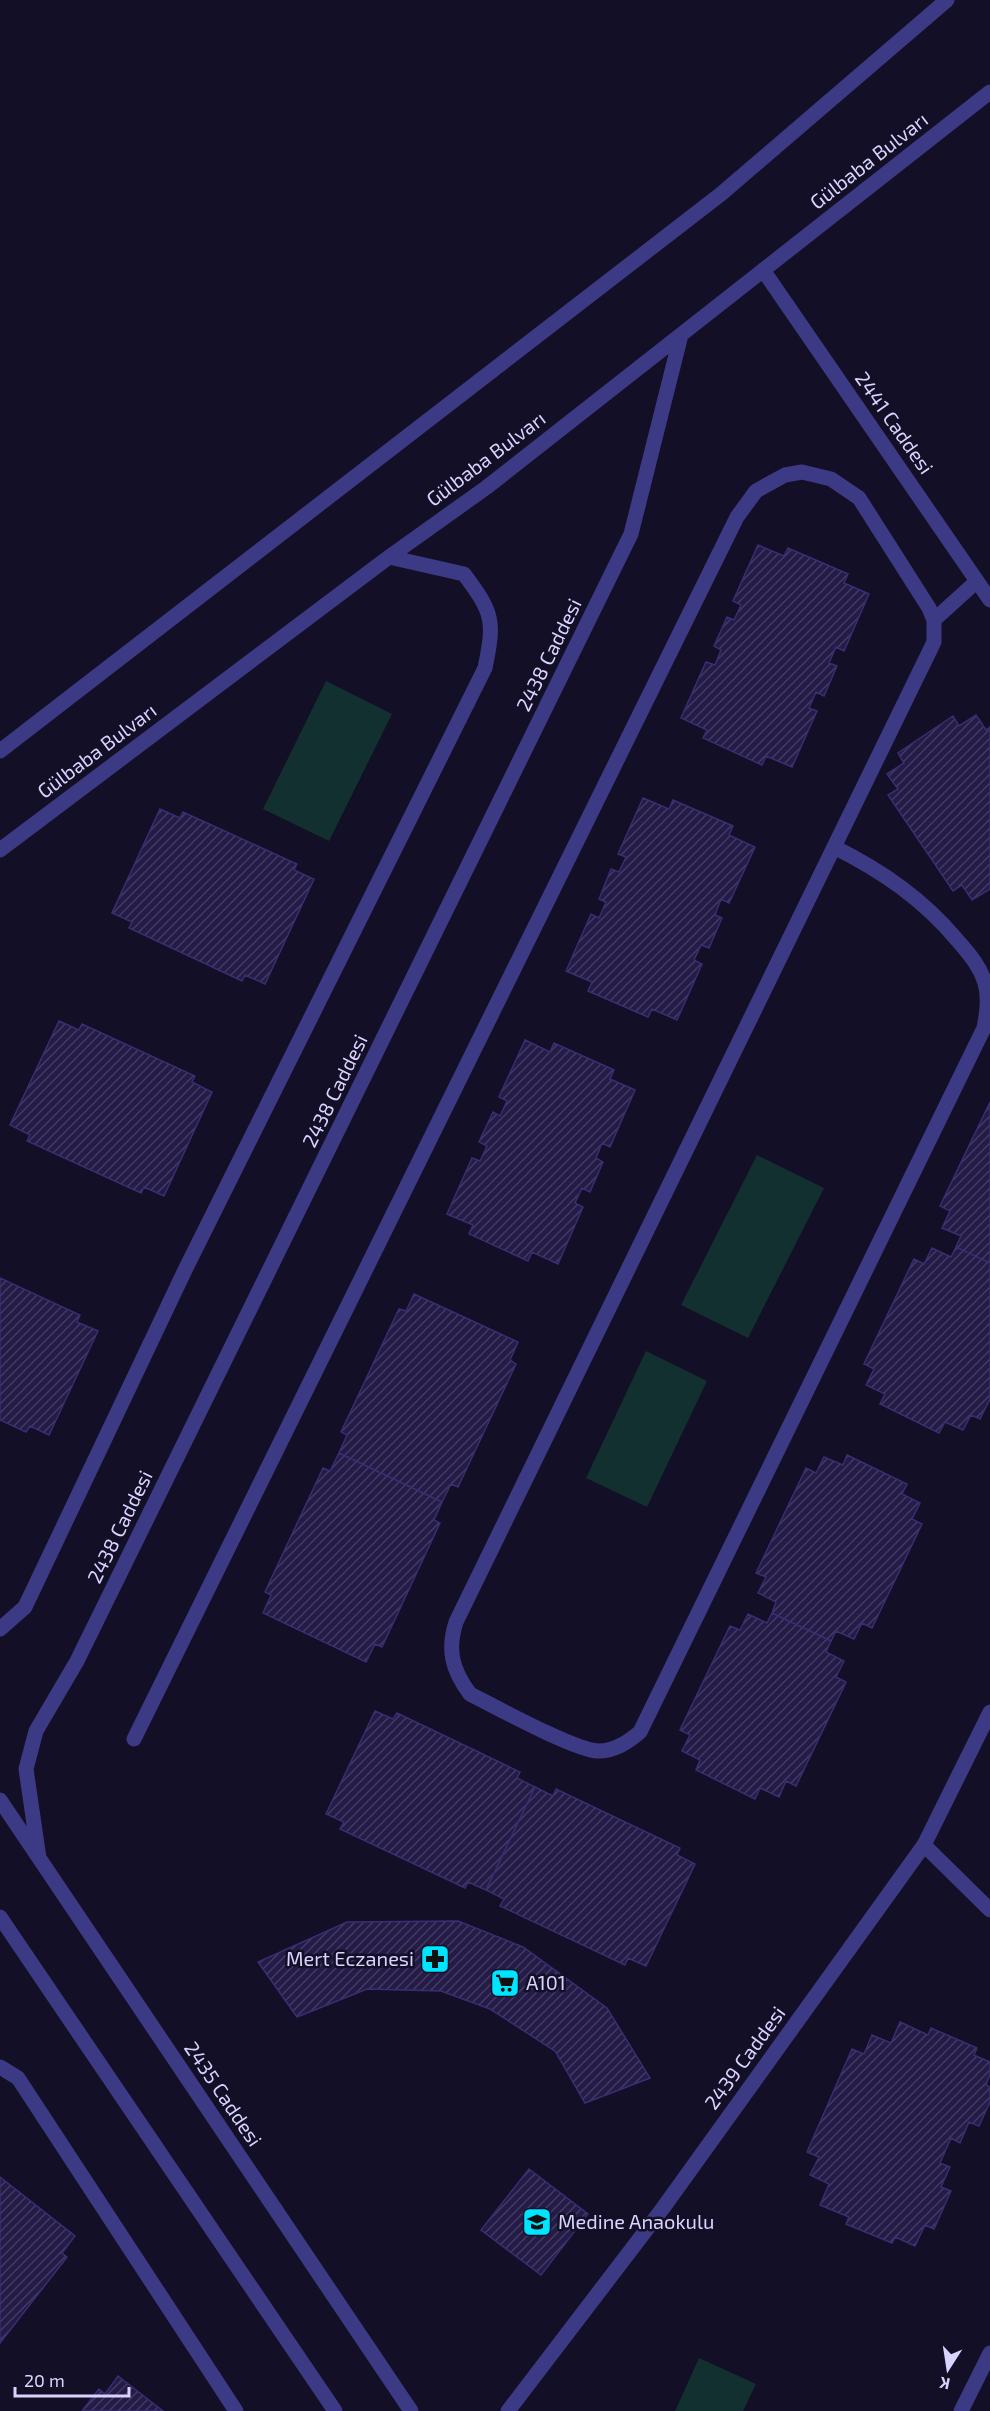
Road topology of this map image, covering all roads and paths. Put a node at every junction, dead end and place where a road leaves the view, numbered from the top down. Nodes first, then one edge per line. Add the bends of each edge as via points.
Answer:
1 (947, 0) edge
2 (990, 92) edge
3 (763, 270) junction
4 (681, 335) junction
5 (389, 557) junction
6 (977, 581) junction
7 (990, 600) edge
8 (934, 620) junction
9 (0, 751) edge
10 (834, 847) junction
11 (0, 850) edge
12 (0, 1629) edge
13 (990, 1712) edge
14 (134, 1739) dead end
15 (0, 1800) edge
16 (924, 1845) junction
17 (39, 1858) junction
18 (990, 1910) edge
19 (0, 1917) edge
20 (8, 1941) edge
21 (0, 2067) edge
22 (990, 2353) edge
23 (236, 2411) edge
24 (335, 2411) edge
25 (411, 2411) edge
26 (508, 2411) edge
27 (961, 2411) edge

1 - 9 street via 721,194
2 - 3 street, Gülbaba Bulvarı
3 - 4 street, Gülbaba Bulvarı
3 - 6 street, 2441 Caddesi
4 - 5 street, Gülbaba Bulvarı via 487,487
4 - 17 street, 2438 Caddesi via 631,534 82,1650 36,1731 26,1769
5 - 11 street, Gülbaba Bulvarı
5 - 12 street via 464,574 484,601 493,631 485,668 185,1270 25,1607
6 - 7 street, 2441 Caddesi
6 - 8 street
8 - 10 street via 934,642
8 - 14 street via 859,498 846,488 831,479 802,472 769,482 745,503
10 - 10 street via 452,1635 452,1662 470,1694 585,1748 612,1749 628,1743 640,1732 984,1028 988,998 985,981 967,952 907,890 874,867
13 - 16 street, 2439 Caddesi
15 - 17 street, 2435 Caddesi
16 - 18 street
16 - 26 street, 2439 Caddesi via 663,2208
17 - 25 street, 2435 Caddesi
19 - 20 street
20 - 24 street
21 - 23 street via 18,2078
22 - 27 street

